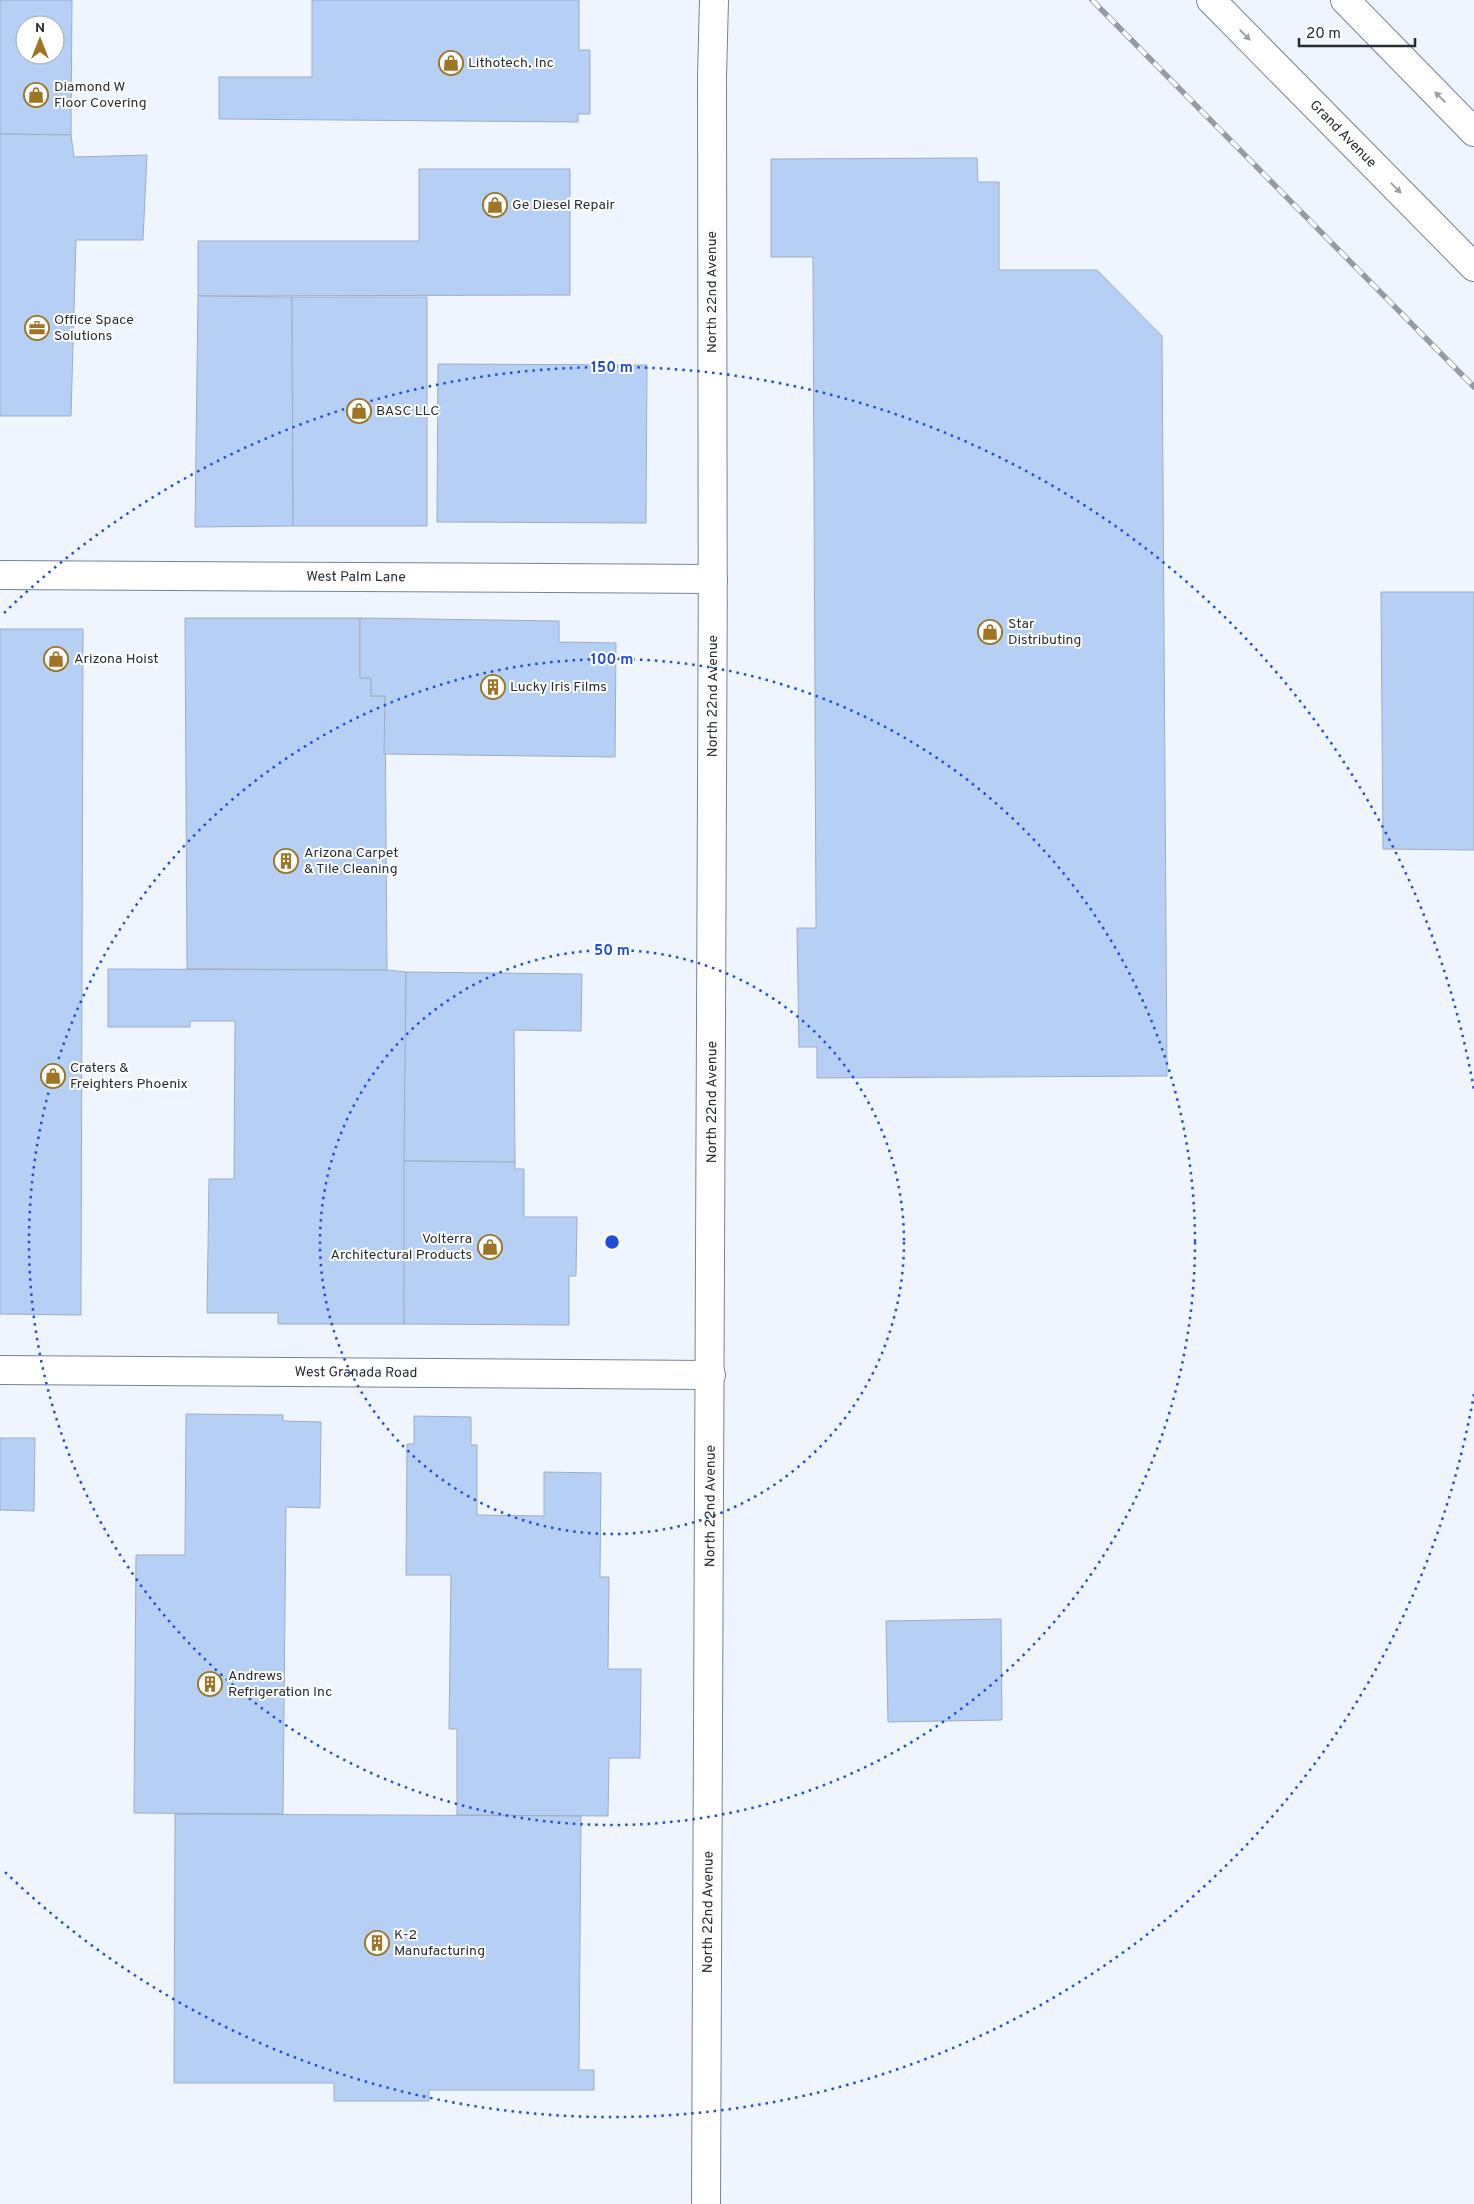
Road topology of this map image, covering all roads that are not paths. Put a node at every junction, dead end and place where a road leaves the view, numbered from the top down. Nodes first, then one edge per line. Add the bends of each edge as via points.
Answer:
1 (714, 0) edge
2 (1211, 0) edge
3 (1345, 0) edge
4 (1474, 132) edge
5 (1474, 267) edge
6 (0, 575) edge
7 (713, 579) junction
8 (0, 1370) edge
9 (711, 1375) junction
10 (706, 2204) edge

1 - 7 street, North 22nd Avenue
2 -> 5 street, Grand Avenue
4 -> 3 street
6 - 7 street, West Palm Lane
7 - 9 street, North 22nd Avenue
8 - 9 street, West Granada Road
9 - 10 street, North 22nd Avenue

